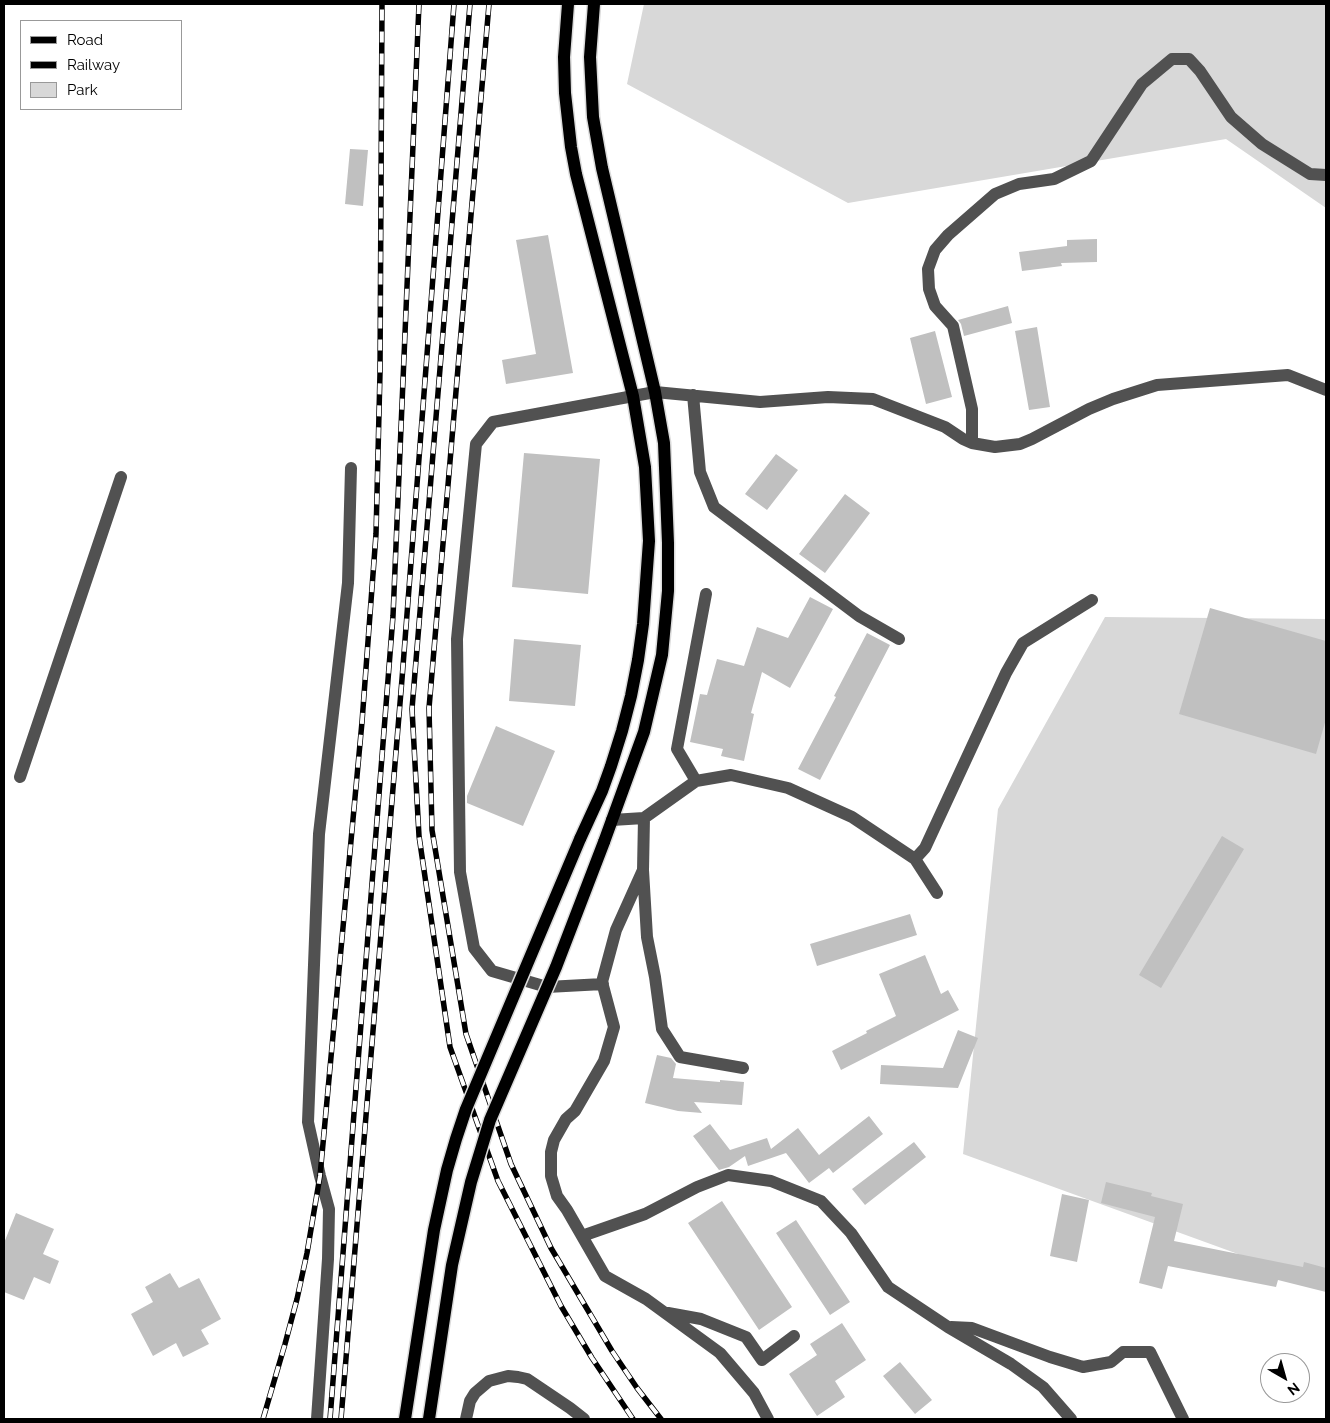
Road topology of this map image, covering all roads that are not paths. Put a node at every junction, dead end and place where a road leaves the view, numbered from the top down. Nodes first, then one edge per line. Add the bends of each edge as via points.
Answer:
1 (568, 4) edge
2 (594, 4) edge
3 (1326, 175) edge
4 (1326, 390) edge
5 (655, 392) junction
6 (693, 395) junction
7 (633, 396) junction
8 (972, 443) junction
9 (351, 468) dead end
10 (120, 477) dead end
11 (706, 594) dead end
12 (1092, 600) dead end
13 (898, 639) dead end
14 (20, 777) dead end
15 (696, 781) junction
16 (644, 818) junction
17 (612, 820) junction
18 (915, 860) junction
19 (643, 870) junction
20 (937, 893) dead end
21 (603, 984) junction
22 (743, 1068) dead end
23 (582, 1236) junction
24 (664, 1312) junction
25 (948, 1327) junction
26 (794, 1336) dead end
27 (317, 1419) edge
28 (405, 1419) edge
29 (429, 1419) edge
30 (466, 1419) edge
31 (584, 1419) edge
32 (768, 1419) edge
33 (1071, 1419) edge
34 (1184, 1419) edge

1 - 7 main road via 564,75 571,147
2 - 5 main road via 590,66 597,142
3 - 8 street via 1310,174 1262,144 1231,117 1189,60 1172,59 1142,84 1092,162 1054,179 1019,184 995,194 948,234 935,250 928,269 929,289 935,306 953,326 972,410
4 - 8 street via 1288,374 1157,385 1089,409 1020,444 995,447
5 - 6 street
5 - 7 street
5 - 17 main road via 664,453 668,562 662,655 644,732
6 - 8 street via 760,402 828,397 873,399 945,427
6 - 13 street via 700,472 714,507 859,616
7 - 21 street via 493,422 476,444 457,639 460,872 474,948 492,971 547,987
7 - 28 main road, bridge via 645,467 649,541 643,624 633,687 602,791 456,1139 434,1230
9 - 27 street via 348,583 319,834 308,1122 329,1209
10 - 14 street
11 - 15 street via 677,749
12 - 18 street via 1023,643 925,848
15 - 16 street
15 - 18 street via 731,775 788,788 852,817
16 - 17 street
16 - 19 street
17 - 29 main road, bridge via 556,967 490,1120 471,1182 452,1265
18 - 20 street
19 - 21 street via 616,930
19 - 22 street via 647,937 662,1029 680,1057
21 - 23 street via 614,1027 604,1061 554,1140 550,1164 557,1196
23 - 24 street via 605,1276
23 - 25 street via 645,1214 728,1175 771,1181 821,1202 851,1233 888,1287
24 - 26 street via 701,1319 746,1337 762,1360
24 - 32 street via 720,1353 754,1393
25 - 33 street via 1044,1387
25 - 34 street via 972,1328 1084,1367 1111,1362 1123,1352 1150,1352
30 - 31 street via 475,1393 482,1386 508,1376 527,1379

